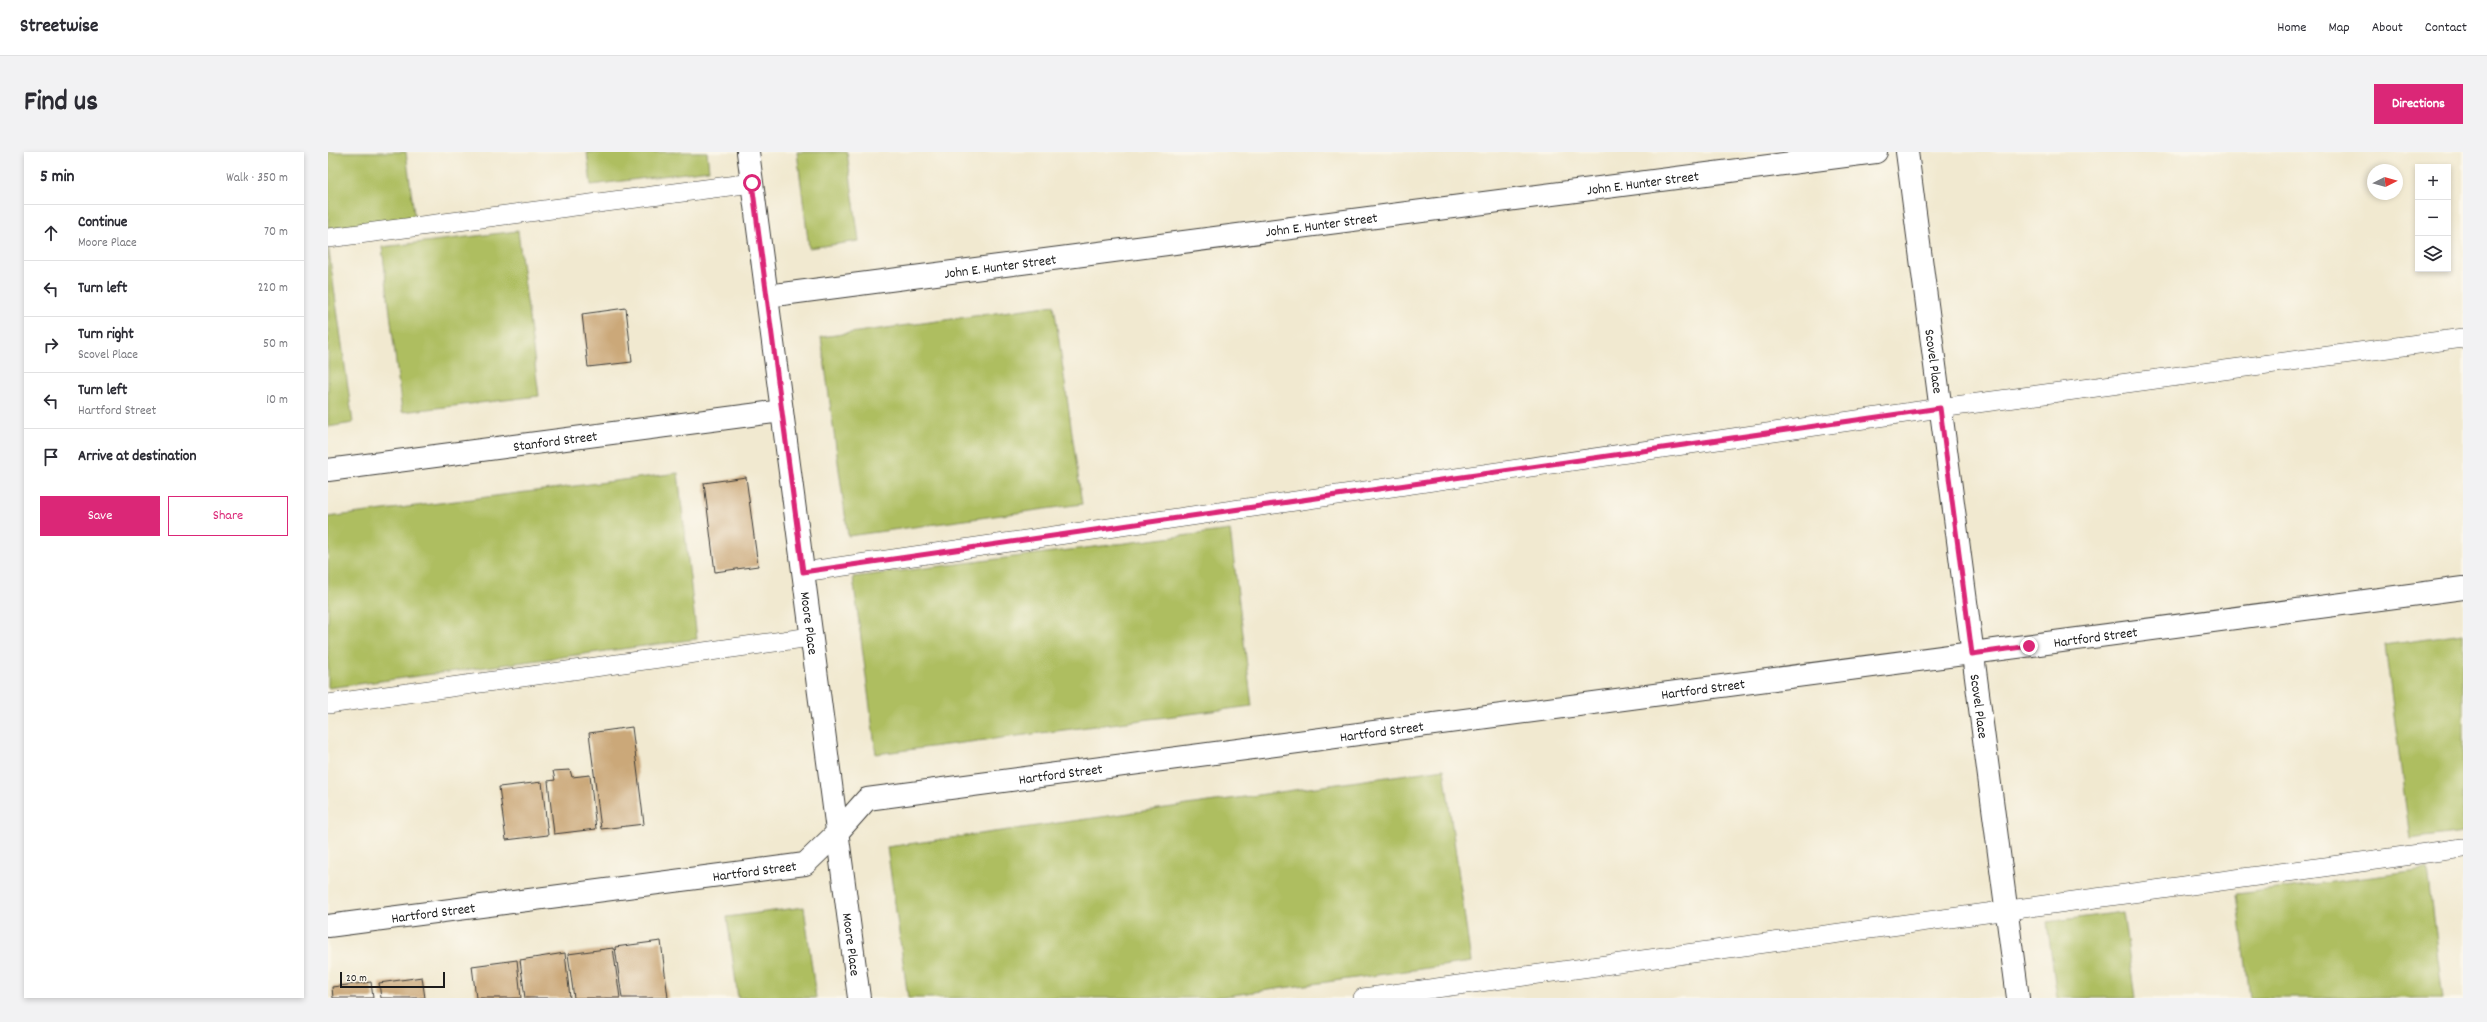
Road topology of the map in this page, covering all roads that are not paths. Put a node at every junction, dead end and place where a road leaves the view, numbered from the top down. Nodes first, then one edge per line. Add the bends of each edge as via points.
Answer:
1 (748, 152) edge
2 (1876, 152) edge
3 (1907, 152) edge
4 (752, 183) junction
5 (328, 238) edge
6 (767, 296) junction
7 (2463, 338) edge
8 (1940, 408) junction
9 (782, 411) junction
10 (328, 470) edge
11 (803, 572) junction
12 (2463, 588) edge
13 (811, 638) junction
14 (1972, 654) junction
15 (328, 704) edge
16 (837, 833) junction
17 (2463, 848) edge
18 (2006, 910) junction
19 (328, 926) edge
20 (859, 998) edge
21 (1363, 998) edge
22 (2018, 998) edge

1 - 4 street, Moore Place
2 - 6 street, John E. Hunter Street
3 - 8 street, Scovel Place
4 - 5 lane
4 - 6 street, Moore Place
6 - 9 street, Moore Place
7 - 8 lane
8 - 11 lane
8 - 14 street, Scovel Place
9 - 10 street, Stanford Street
9 - 11 street, Moore Place
11 - 13 street, Moore Place
12 - 14 street, Hartford Street
13 - 15 lane
13 - 16 street, Moore Place
14 - 16 street, Hartford Street via 867,799
14 - 18 street, Scovel Place
16 - 19 street, Hartford Street via 805,864
16 - 20 street, Moore Place
17 - 18 lane
18 - 21 lane
18 - 22 street, Scovel Place

